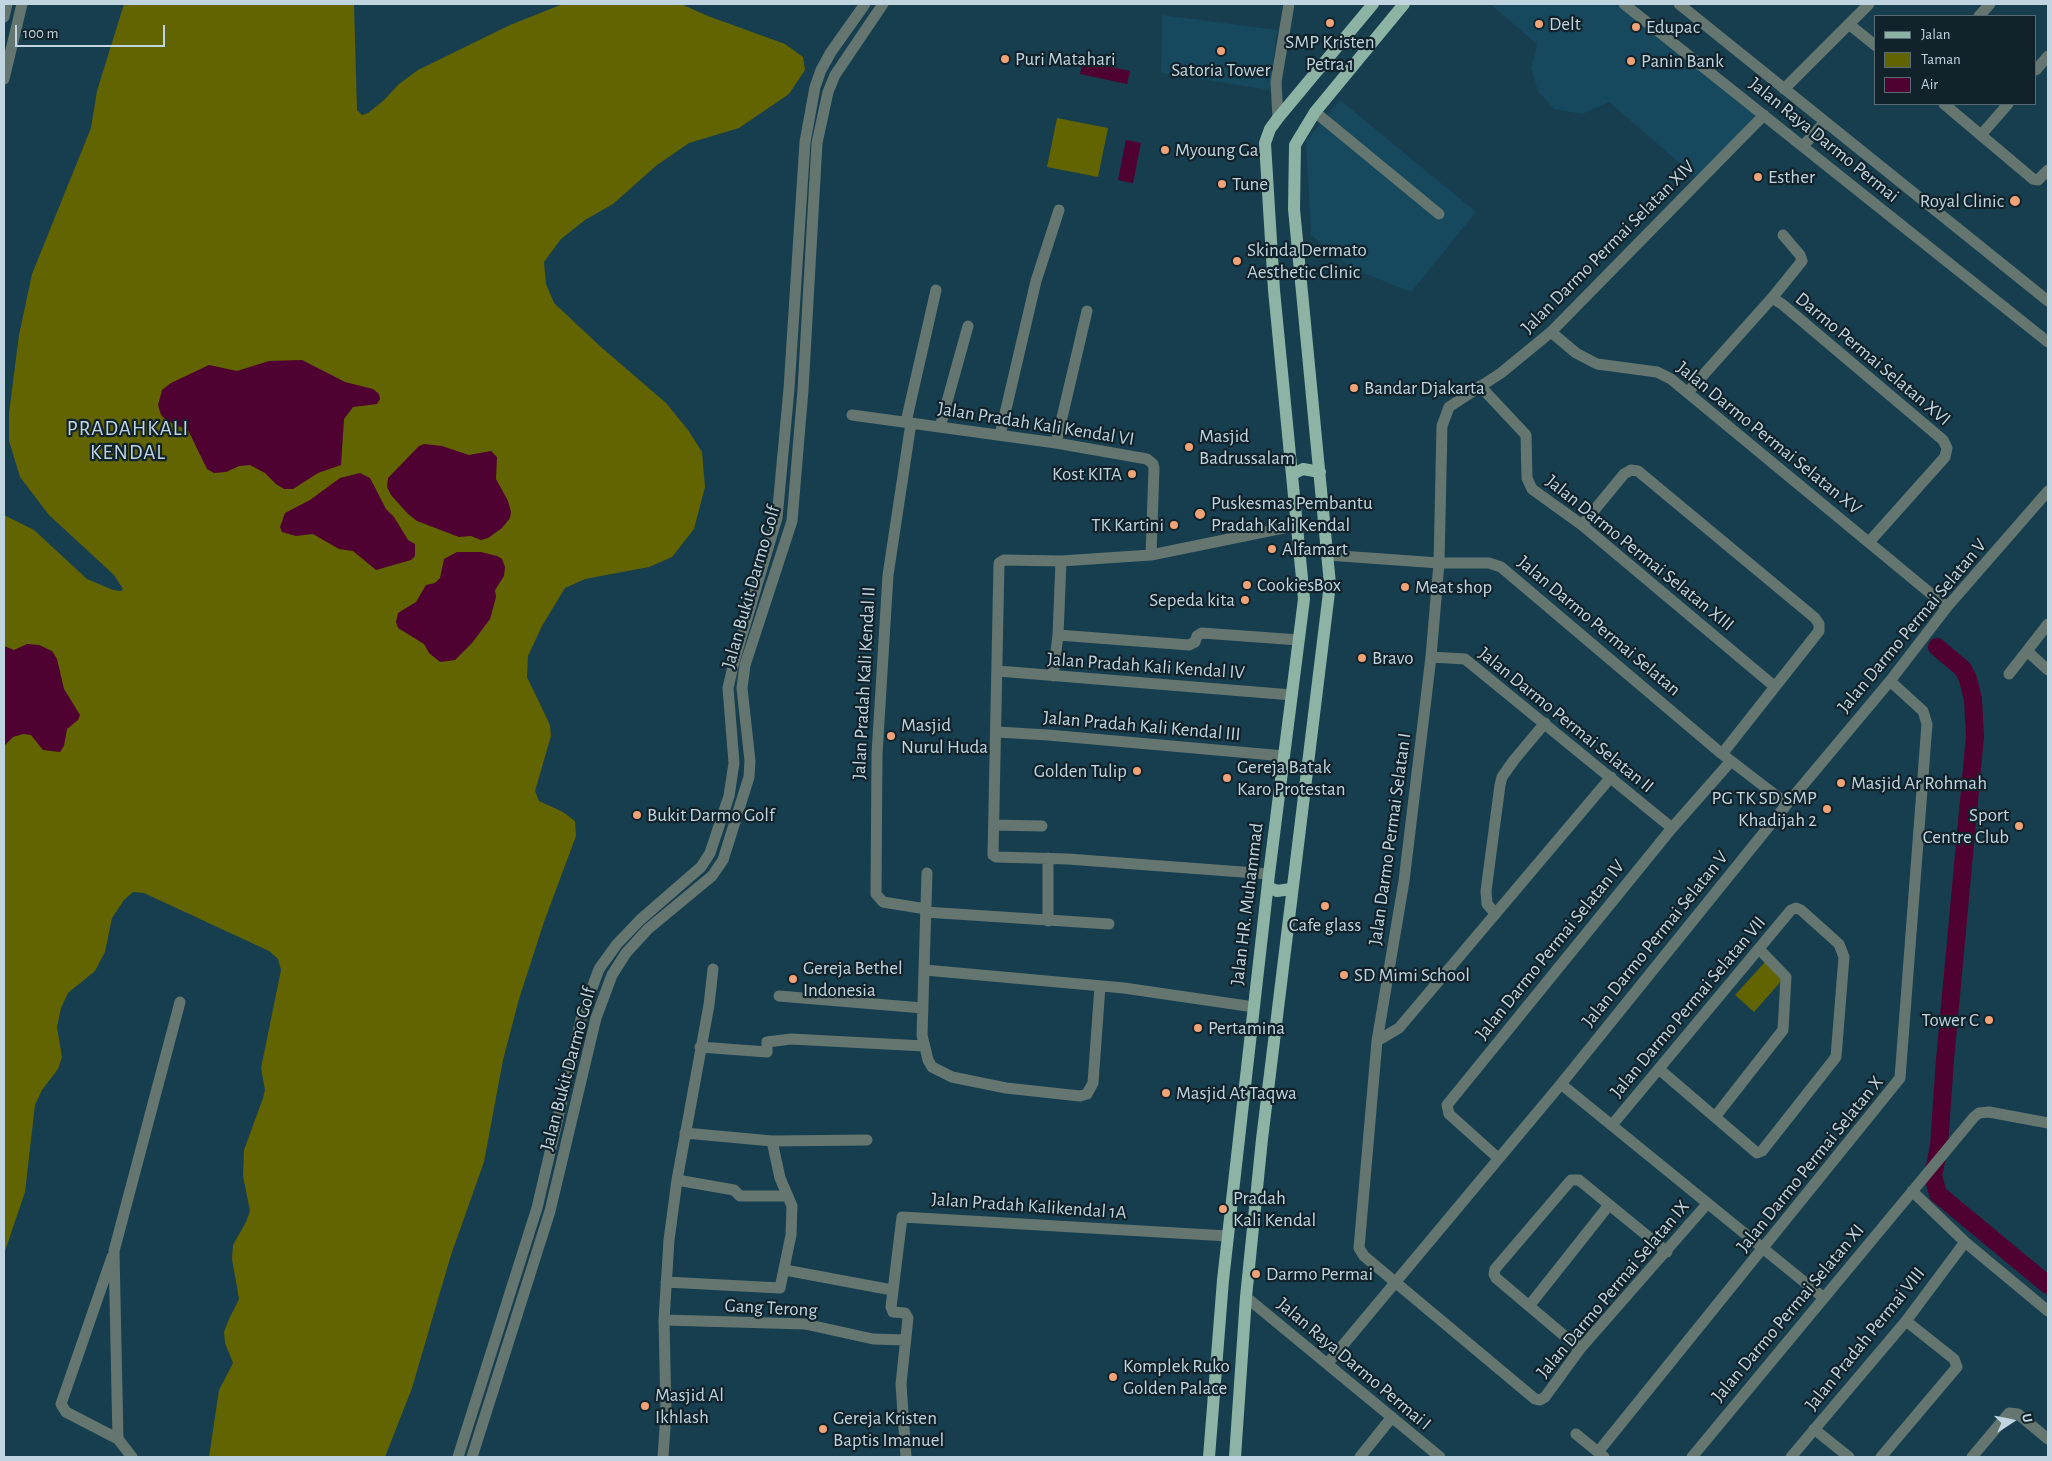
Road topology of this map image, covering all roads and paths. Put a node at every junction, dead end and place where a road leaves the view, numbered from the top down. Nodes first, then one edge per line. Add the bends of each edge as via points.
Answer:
1 (7, 4) edge
2 (22, 4) edge
3 (865, 4) edge
4 (883, 4) edge
5 (1289, 4) edge
6 (1373, 4) edge
7 (1404, 4) edge
8 (1624, 4) edge
9 (1679, 4) edge
10 (1869, 4) edge
11 (1990, 4) edge
12 (1980, 15) edge
13 (4, 17) edge
14 (1850, 25) junction
15 (1874, 44) edge
16 (2048, 56) edge
17 (2037, 69) edge
18 (4, 80) edge
19 (1784, 89) junction
20 (1945, 105) edge
21 (2007, 105) edge
22 (1315, 112) junction
23 (1764, 115) junction
24 (1278, 118) junction
25 (1825, 122) junction
26 (1981, 135) junction
27 (1803, 146) junction
28 (2045, 173) edge
29 (1059, 210) dead end
30 (1440, 214) dead end
31 (1783, 235) dead end
32 (936, 290) dead end
33 (1772, 298) junction
34 (2048, 301) edge
35 (1087, 312) dead end
36 (968, 326) dead end
37 (1551, 332) junction
38 (2048, 342) edge
39 (1480, 386) junction
40 (1688, 392) junction
41 (852, 415) dead end
42 (909, 422) junction
43 (940, 427) junction
44 (1000, 435) junction
45 (1056, 443) junction
46 (1320, 472) junction
47 (1292, 474) junction
48 (2048, 492) edge
49 (1298, 525) junction
50 (1582, 525) junction
51 (1870, 541) junction
52 (1151, 554) junction
53 (1327, 555) junction
54 (1061, 561) junction
55 (1439, 563) junction
56 (1947, 607) junction
57 (2048, 624) edge
58 (1058, 635) junction
59 (1299, 640) junction
60 (2027, 651) junction
61 (1432, 657) junction
62 (2048, 670) edge
63 (998, 671) junction
64 (2009, 674) dead end
65 (1053, 676) junction
66 (1890, 681) junction
67 (1774, 686) junction
68 (1292, 695) junction
69 (1544, 723) junction
70 (997, 732) junction
71 (1284, 756) junction
72 (1727, 758) junction
73 (1611, 777) junction
74 (1787, 804) junction
75 (994, 825) junction
76 (1042, 826) dead end
77 (1672, 828) junction
78 (1048, 858) junction
79 (927, 873) dead end
80 (1268, 881) junction
81 (1291, 889) junction
82 (925, 910) junction
83 (1495, 913) junction
84 (1048, 921) junction
85 (1264, 922) junction
86 (1287, 923) junction
87 (1109, 924) dead end
88 (1759, 948) junction
89 (713, 969) dead end
90 (925, 970) junction
91 (1100, 986) junction
92 (779, 996) dead end
93 (180, 1002) dead end
94 (1254, 1007) junction
95 (923, 1008) junction
96 (1377, 1041) junction
97 (924, 1046) junction
98 (700, 1047) junction
99 (1660, 1070) junction
100 (1561, 1084) junction
101 (1715, 1117) junction
102 (2048, 1123) edge
103 (1612, 1125) junction
104 (685, 1133) junction
105 (1239, 1136) junction
106 (1262, 1139) junction
107 (867, 1140) dead end
108 (772, 1141) junction
109 (1498, 1158) junction
110 (676, 1180) junction
111 (1912, 1191) junction
112 (787, 1196) junction
113 (1707, 1204) junction
114 (1609, 1205) junction
115 (1228, 1236) junction
116 (1965, 1242) junction
117 (1763, 1249) junction
118 (114, 1250) junction
119 (1666, 1252) junction
120 (785, 1270) junction
121 (666, 1282) junction
122 (1396, 1282) junction
123 (892, 1290) junction
124 (1246, 1298) junction
125 (1824, 1298) junction
126 (1529, 1306) junction
127 (2048, 1311) edge
128 (664, 1320) junction
129 (1906, 1321) junction
130 (905, 1340) junction
131 (1580, 1349) junction
132 (1328, 1363) junction
133 (1392, 1417) junction
134 (1814, 1429) junction
135 (1576, 1434) dead end
136 (118, 1439) junction
137 (2048, 1439) edge
138 (1601, 1455) edge
139 (132, 1457) edge
140 (458, 1457) edge
141 (472, 1457) edge
142 (663, 1457) edge
143 (906, 1457) edge
144 (1209, 1457) edge
145 (1235, 1457) edge
146 (1360, 1457) edge
147 (1440, 1457) edge
148 (1692, 1457) edge
149 (1791, 1457) edge
150 (1849, 1457) edge
151 (1881, 1457) edge
152 (1972, 1457) edge

1 - 13 street
2 - 18 street
3 - 140 street, Jalan Bukit Darmo Golf via 821,70 805,142 777,518 728,688 734,763 729,796 710,853 701,867 640,920 599,969 582,1015 537,1208
4 - 141 street, Jalan Bukit Darmo Golf via 835,75 817,143 792,521 745,665 742,688 749,777 723,860 712,876 648,929 626,953 612,975 596,1018 550,1211
5 - 24 street via 1276,82
6 - 24 main road, Jalan HR. Muhammad
7 - 22 main road
8 - 23 street, Jalan Raya Darmo Permai
9 - 19 street, Jalan Raya Darmo Permai
10 - 14 street
11 - 12 street
14 - 15 street
14 - 19 street
16 - 17 street
19 - 25 street, Jalan Raya Darmo Permai
20 - 26 street
21 - 26 street
22 - 30 street
22 - 46 main road via 1294,145 1294,209
23 - 27 street, Jalan Raya Darmo Permai
23 - 37 street, Jalan Darmo Permai Selatan XIV
24 - 47 main road, Jalan HR. Muhammad via 1265,143 1265,167
25 - 27 street
25 - 34 street, Jalan Raya Darmo Permai
26 - 28 street via 2033,179 2038,180
27 - 38 street, Jalan Raya Darmo Permai
29 - 44 street via 1036,281
31 - 33 street via 1800,254 1802,261
32 - 42 street, Jalan Pradah Kali Kendal II
33 - 40 street, Darmo Permai Selatan XVI
33 - 51 street, Darmo Permai Selatan XVI via 1943,440 1945,457
35 - 45 street
36 - 43 street
37 - 39 street, Jalan Darmo Permai Selatan XIV
37 - 40 street, Jalan Darmo Permai Selatan XV via 1576,353 1597,364 1657,372
39 - 50 street, Jalan Darmo Permai Selatan XIII via 1526,434 1528,483 1532,489
39 - 55 street, Jalan Darmo Permai Selatan XIV via 1449,408 1442,426
40 - 51 street, Jalan Darmo Permai Selatan XV
41 - 42 street, Jalan Pradah Kali Kendal VI
42 - 43 street, Jalan Pradah Kali Kendal VI
42 - 82 street, Jalan Pradah Kali Kendal II via 888,574 876,763 876,894 883,902
43 - 44 street, Jalan Pradah Kali Kendal VI
44 - 45 street, Jalan Pradah Kali Kendal VI
45 - 52 street, Jalan Pradah Kali Kendal VI via 1147,459 1153,464
46 - 47 main road via 1303,468
46 - 53 main road
47 - 49 main road, Jalan HR. Muhammad
48 - 56 street, Jalan Darmo Permai Selatan V
49 - 52 street
49 - 59 main road, Jalan HR. Muhammad via 1304,599
50 - 67 street, Jalan Darmo Permai Selatan XIII
50 - 67 street, Jalan Darmo Permai Selatan IV via 1624,474 1630,470 1638,471 1815,618 1819,631
51 - 56 street, Jalan Darmo Permai Selatan XV
52 - 54 street
53 - 55 street, Jalan Darmo Permai Selatan
53 - 81 main road via 1330,584
54 - 58 street
54 - 63 street via 1004,560 999,563
55 - 61 street, Jalan Darmo Permai Selatan I
55 - 72 street, Jalan Darmo Permai Selatan via 1501,566
56 - 66 street, Jalan Darmo Permai Selatan V
57 - 60 street
58 - 59 street via 1189,645 1196,642 1202,633
58 - 65 street
59 - 68 main road, Jalan HR. Muhammad
60 - 62 street
60 - 64 street
61 - 69 street, Jalan Darmo Permai Selatan II via 1464,659
61 - 96 street, Jalan Darmo Permai Selatan I via 1404,881
63 - 65 street, Jalan Pradah Kali Kendal IV
63 - 70 street
65 - 68 street, Jalan Pradah Kali Kendal IV
66 - 74 street, Jalan Darmo Permai Selatan V
66 - 117 street, Jalan Darmo Permai Selatan X via 1923,711 1927,724 1903,1068 1896,1086
67 - 72 street, Jalan Darmo Permai Selatan IV
68 - 71 main road, Jalan HR. Muhammad
69 - 73 street, Jalan Darmo Permai Selatan II
69 - 83 street via 1502,777 1486,891 1488,904
70 - 71 street, Jalan Pradah Kali Kendal III
70 - 75 street
71 - 80 main road, Jalan HR. Muhammad
72 - 74 street, Jalan Darmo Permai Selatan
72 - 77 street, Jalan Darmo Permai Selatan IV
73 - 77 street, Jalan Darmo Permai Selatan II
73 - 83 street
74 - 100 street, Jalan Darmo Permai Selatan V
75 - 76 street
75 - 78 street via 992,852 996,857
77 - 109 street, Jalan Darmo Permai Selatan IV via 1447,1105 1449,1114
78 - 80 street
78 - 84 street
79 - 82 street
80 - 81 main road via 1277,891
80 - 85 main road, Jalan HR. Muhammad
81 - 86 main road
82 - 84 street, Jalan Pradah Kali Kendal II
82 - 90 street
83 - 96 street via 1399,1028
84 - 87 street, Jalan Pradah Kali Kendal II
85 - 86 main road via 1273,919
85 - 94 main road, Jalan HR. Muhammad
86 - 106 main road
88 - 99 street, Jalan Darmo Permai Selatan VII
88 - 101 street via 1786,977 1783,1030
88 - 101 street, Jalan Darmo Permai Selatan VII via 1796,908 1839,944 1843,950 1836,1057 1760,1152 1757,1153
89 - 98 street
90 - 91 street
90 - 95 street
91 - 94 street
91 - 97 street via 1093,1083 1087,1094 1015,1089 952,1076 932,1067
92 - 95 street
93 - 118 street
94 - 105 main road, Jalan HR. Muhammad
95 - 97 street
96 - 122 street, Jalan Darmo Permai Selatan I via 1359,1248 1364,1256
97 - 98 street via 791,1039 767,1042 767,1052
98 - 104 street
99 - 101 street
99 - 103 street, Jalan Darmo Permai Selatan VII
100 - 103 street
100 - 109 street, Jalan Darmo Permai Selatan V
102 - 111 street, Jalan Darmo Permai Selatan XI via 1979,1113
103 - 113 street
104 - 108 street
104 - 110 street
105 - 106 main road
105 - 115 main road, Jalan HR. Muhammad
106 - 124 main road
107 - 108 street
108 - 112 street
109 - 122 street, Jalan Darmo Permai Selatan V
110 - 112 street via 734,1190 740,1196
110 - 121 street
111 - 116 street
111 - 125 street, Jalan Darmo Permai Selatan XI
112 - 120 street via 792,1206
113 - 117 street
113 - 119 street, Jalan Darmo Permai Selatan IX
114 - 119 street
114 - 126 street
114 - 126 street via 1579,1180 1571,1180 1495,1269 1496,1278
115 - 123 street, Jalan Pradah Kalikendal 1A via 904,1216
115 - 144 main road, Jalan HR. Muhammad via 1215,1352
116 - 127 street
116 - 129 street, Jalan Pradah Permai VIII
117 - 125 street
117 - 138 street, Jalan Darmo Permai Selatan X
118 - 136 street
118 - 136 street via 61,1404 66,1412
119 - 131 street, Jalan Darmo Permai Selatan IX
120 - 121 street via 778,1289
120 - 123 street
121 - 128 street
122 - 131 street, Jalan Darmo Permai Selatan IX via 1535,1399 1545,1397
122 - 132 street, Jalan Darmo Permai Selatan V
123 - 130 street via 891,1310 907,1315
124 - 132 street, Jalan Raya Darmo Permai I
124 - 145 main road
125 - 148 street, Jalan Darmo Permai Selatan XI
126 - 131 street
128 - 130 street, Gang Terong via 805,1324 873,1339
128 - 142 street via 666,1413
129 - 134 street, Jalan Pradah Permai VIII
129 - 151 street via 1954,1359 1957,1367
130 - 143 street via 901,1384
132 - 133 street, Jalan Raya Darmo Permai I
133 - 146 street
133 - 147 street, Jalan Raya Darmo Permai I
134 - 149 street, Jalan Pradah Permai VIII
134 - 150 street
135 - 138 street, Jalan Darmo Permai Selatan X
136 - 139 street
137 - 152 street via 2018,1414 2009,1413

